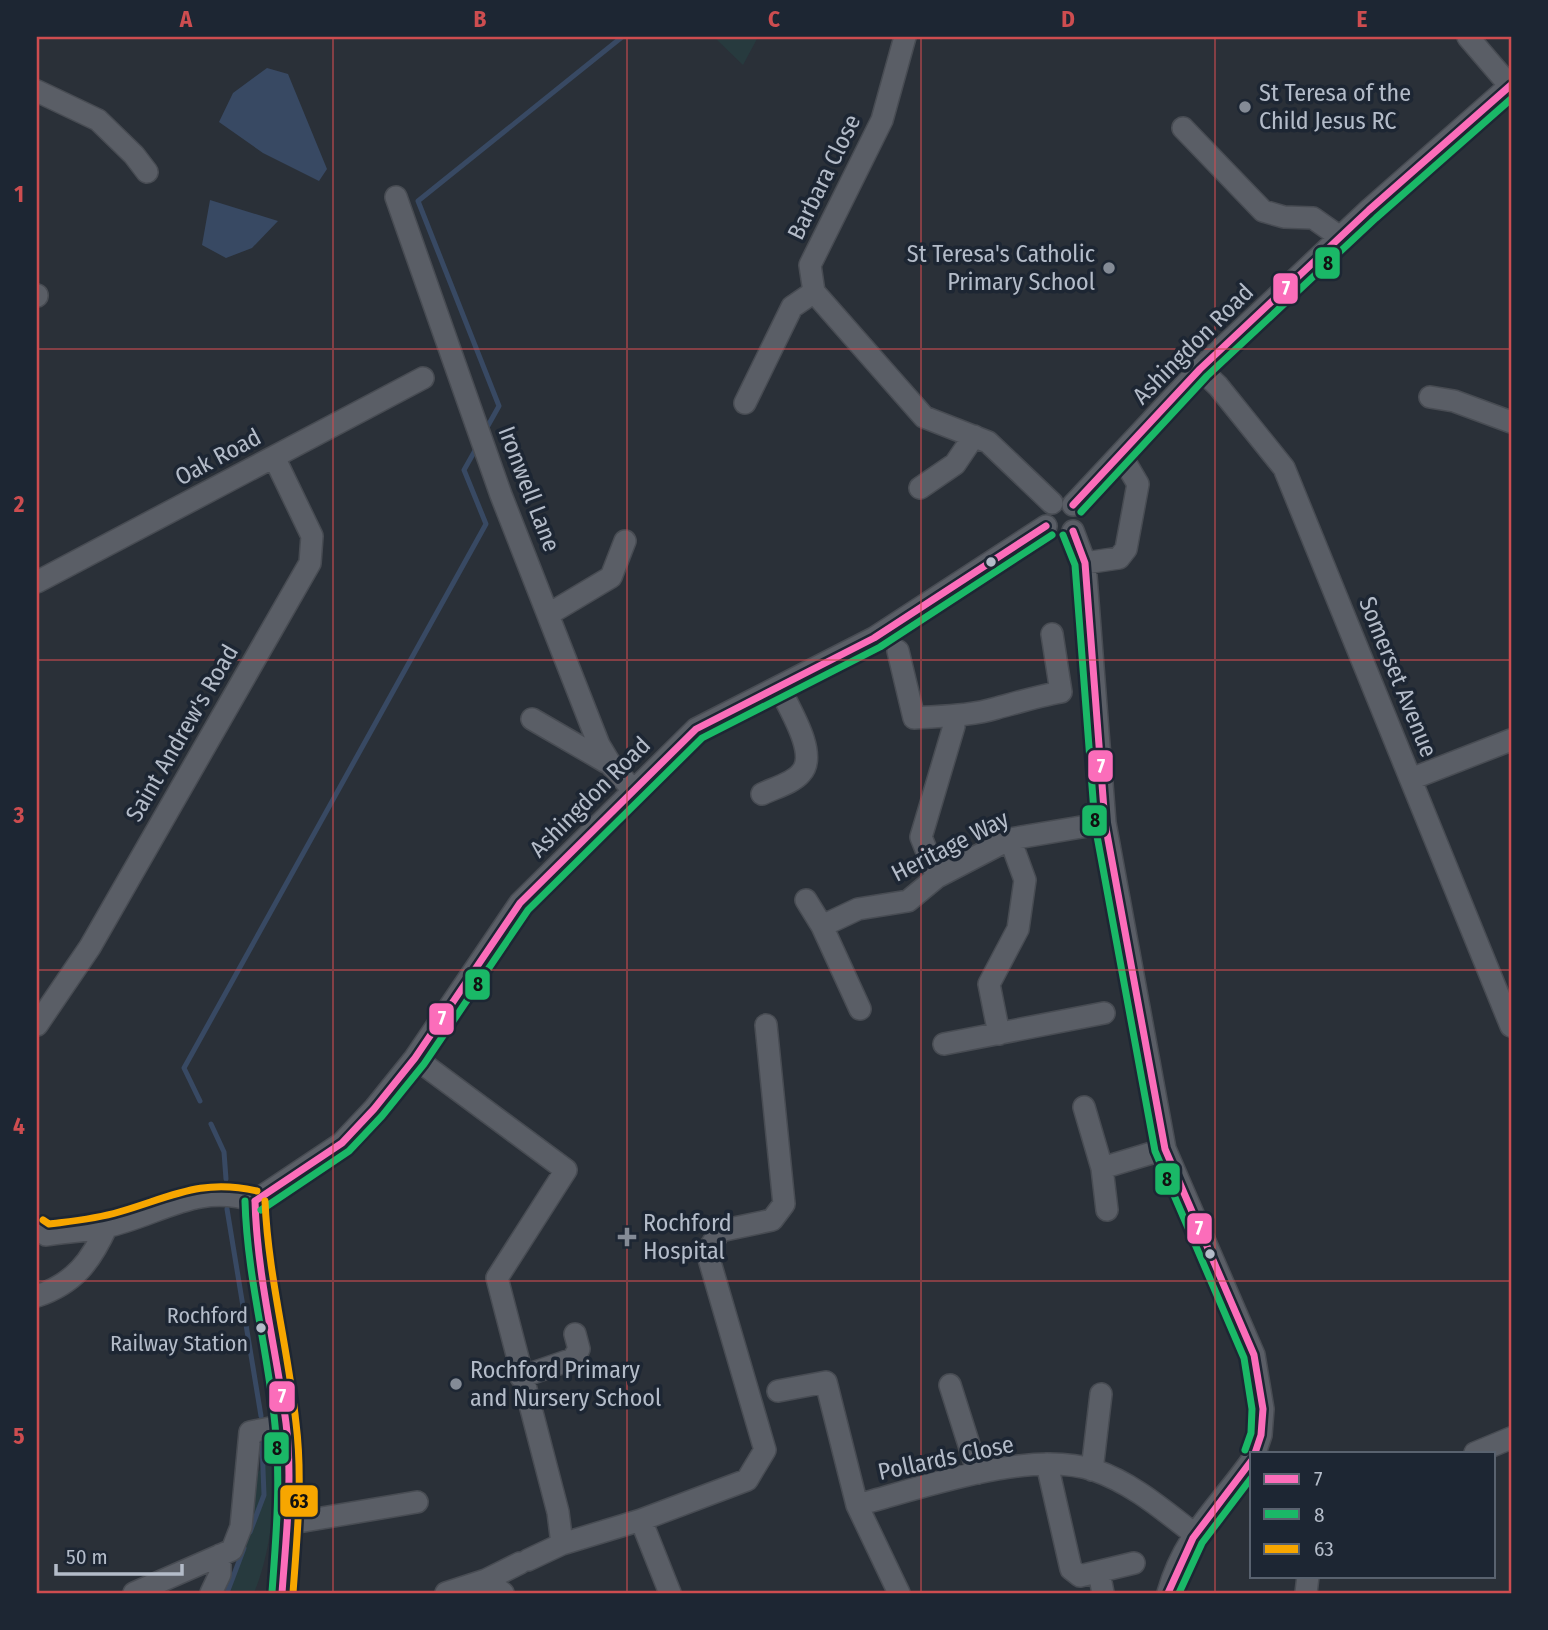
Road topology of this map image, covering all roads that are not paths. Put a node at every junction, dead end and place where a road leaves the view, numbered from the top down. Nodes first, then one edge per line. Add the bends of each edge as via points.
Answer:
1 (905, 37) edge
2 (1468, 37) edge
3 (1511, 86) edge
4 (37, 91) edge
5 (1183, 128) dead end
6 (147, 172) dead end
7 (396, 197) dead end
8 (1340, 237) junction
9 (814, 292) junction
10 (1200, 369) junction
11 (423, 379) dead end
12 (1430, 397) dead end
13 (745, 403) dead end
14 (1511, 422) edge
15 (1511, 431) edge
16 (974, 436) junction
17 (1511, 438) edge
18 (1121, 455) junction
19 (274, 457) junction
20 (920, 488) dead end
21 (1063, 504) junction
22 (1046, 526) junction
23 (1073, 531) junction
24 (625, 541) dead end
25 (1085, 563) junction
26 (37, 582) edge
27 (550, 614) junction
28 (1052, 634) dead end
29 (898, 651) dead end
30 (779, 687) junction
31 (951, 716) junction
32 (532, 719) dead end
33 (1511, 740) edge
34 (611, 765) junction
35 (1411, 779) junction
36 (633, 790) junction
37 (762, 794) dead end
38 (1105, 823) junction
39 (1010, 839) junction
40 (937, 877) junction
41 (806, 900) dead end
42 (822, 926) junction
43 (860, 1009) dead end
44 (1104, 1013) dead end
45 (37, 1025) edge
46 (766, 1025) dead end
47 (1511, 1026) edge
48 (999, 1034) junction
49 (944, 1044) dead end
50 (415, 1058) junction
51 (1084, 1107) dead end
52 (1165, 1149) junction
53 (1102, 1168) junction
54 (255, 1201) junction
55 (1107, 1210) dead end
56 (107, 1226) junction
57 (37, 1228) edge
58 (37, 1296) edge
59 (575, 1335) dead end
60 (521, 1377) junction
61 (950, 1385) dead end
62 (778, 1391) dead end
63 (1101, 1394) dead end
64 (286, 1425) junction
65 (1511, 1438) edge
66 (1255, 1452) edge
67 (1477, 1452) edge
68 (1250, 1462) edge
69 (1047, 1464) junction
70 (1092, 1470) junction
71 (978, 1473) junction
72 (417, 1502) dead end
73 (857, 1505) junction
74 (641, 1520) junction
75 (286, 1524) junction
76 (1193, 1533) junction
77 (562, 1544) junction
78 (219, 1555) junction
79 (1134, 1563) dead end
80 (1099, 1572) junction
81 (486, 1580) junction
82 (148, 1590) edge
83 (211, 1593) edge
84 (282, 1593) edge
85 (446, 1593) edge
86 (503, 1593) edge
87 (670, 1593) edge
88 (899, 1593) edge
89 (1103, 1593) edge
90 (1168, 1593) edge

1 - 9 street, Barbara Close via 882,120 810,265
2 - 3 street
3 - 8 street, Ashingdon Road
4 - 6 street via 98,120
5 - 8 street via 1263,211 1313,218
7 - 27 street, Ironwell Lane via 500,495
8 - 10 street, Ashingdon Road
9 - 13 street via 792,307
9 - 16 street via 924,417
10 - 18 street, Ashingdon Road
10 - 35 street, Somerset Avenue via 1283,468
11 - 19 street, Oak Road
12 - 14 street
15 - 17 street
16 - 20 street via 955,464
16 - 21 street via 989,442
18 - 21 street, Ashingdon Road
18 - 25 street via 1138,484 1126,549 1119,558
19 - 26 street, Oak Road
19 - 45 street, Saint Andrew's Road via 312,536 310,563 90,947
21 - 22 street, Ashingdon Road via 1045,511
21 - 23 street via 1079,515
22 - 23 street via 1059,536
22 - 30 street, Ashingdon Road via 874,638
23 - 25 street
24 - 27 street via 611,577
25 - 38 street
27 - 34 street, Ironwell Lane via 599,745
28 - 31 street via 1061,692
29 - 31 street via 914,718
30 - 36 street, Ashingdon Road via 696,729
30 - 37 street via 802,736 807,759 800,776
31 - 40 street via 954,726 921,837
32 - 34 street
33 - 35 street
34 - 36 street, Ironwell Lane
35 - 47 street, Somerset Avenue
36 - 50 street, Ashingdon Road via 520,903
38 - 39 street, Heritage Way
38 - 52 street
39 - 40 street, Heritage Way
39 - 48 street via 1025,880 1018,929 989,984
40 - 42 street, Heritage Way via 908,901 858,909
41 - 42 street
42 - 43 street
44 - 48 street
46 - 74 street via 784,1204 772,1220 720,1231 706,1252 765,1450 747,1480
48 - 49 street
50 - 54 street, Ashingdon Road via 342,1143
50 - 60 street via 566,1170 497,1278
51 - 53 street
52 - 53 street
52 - 66 street via 1254,1355 1263,1409
53 - 55 street
54 - 56 street via 232,1194 191,1197
54 - 64 street via 256,1234
56 - 57 street via 46,1235
56 - 58 street via 91,1261 53,1290
59 - 60 street via 579,1349 573,1359
60 - 77 street via 558,1513
61 - 71 street
62 - 73 street, Pollards Close via 826,1382
63 - 70 street
64 - 75 street
64 - 78 street via 250,1432 241,1527 232,1549
65 - 67 street
68 - 76 street
69 - 70 street, Pollards Close
69 - 71 street, Pollards Close
69 - 80 street, Pollards Close via 1070,1569 1080,1576
70 - 76 street, Pollards Close via 1132,1487
71 - 73 street, Pollards Close
72 - 75 street
73 - 88 street, Pollards Close
74 - 77 street
74 - 87 street
75 - 84 street
76 - 90 street
77 - 81 street
78 - 82 street
78 - 83 street via 220,1574
79 - 80 street
80 - 89 street
81 - 85 street
81 - 86 street

